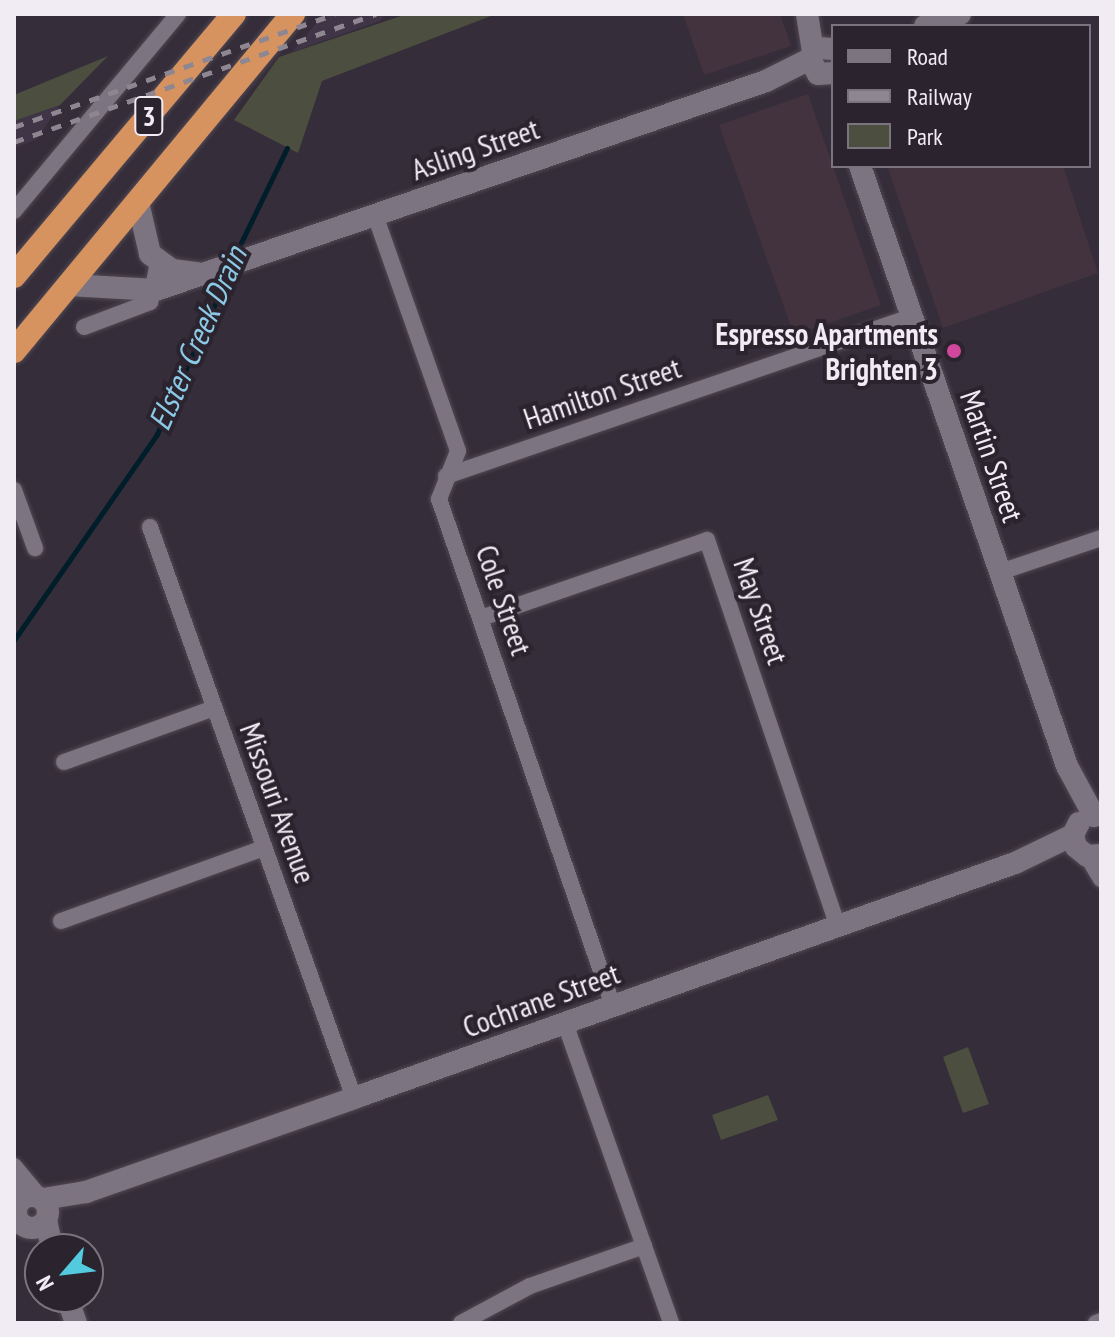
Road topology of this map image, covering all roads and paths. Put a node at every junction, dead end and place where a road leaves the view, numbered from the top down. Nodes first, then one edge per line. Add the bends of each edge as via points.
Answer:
1 (178, 14) edge
2 (234, 14) edge
3 (293, 14) edge
4 (808, 14) edge
5 (960, 14) edge
6 (931, 24) edge
7 (821, 61) edge
8 (831, 91) edge
9 (861, 168) edge
10 (138, 202) junction
11 (14, 211) edge
12 (375, 215) junction
13 (158, 262) junction
14 (203, 274) junction
15 (14, 276) edge
16 (69, 285) junction
17 (156, 290) junction
18 (912, 316) junction
19 (84, 327) dead end
20 (14, 351) edge
21 (446, 476) junction
22 (14, 490) edge
23 (150, 527) dead end
24 (1101, 538) edge
25 (35, 548) dead end
26 (1000, 572) junction
27 (481, 618) junction
28 (214, 708) junction
29 (64, 762) dead end
30 (1088, 837) edge
31 (264, 848) junction
32 (1101, 879) edge
33 (61, 921) dead end
34 (838, 926) junction
35 (613, 1006) junction
36 (565, 1023) junction
37 (354, 1098) junction
38 (14, 1166) edge
39 (28, 1211) edge
40 (38, 1233) edge
41 (42, 1233) edge
42 (644, 1246) junction
43 (461, 1323) edge
44 (671, 1323) edge

1 - 11 street
2 - 15 highway, 3
3 - 10 highway, 3
4 - 7 street
5 - 6 street
7 - 8 street
7 - 12 street, Asling Street
9 - 18 street, Martin Street
10 - 13 street via 145,244
10 - 16 highway, 3
12 - 14 street, Asling Street
12 - 21 street, Cole Street via 458,451
13 - 14 street via 172,270
13 - 17 street
14 - 17 street, Asling Street
16 - 17 street, Asling Street
16 - 20 highway, 3
17 - 19 street, Asling Street via 147,304
18 - 21 street, Hamilton Street
18 - 26 street, Martin Street
21 - 27 street, Cole Street via 439,499
22 - 25 street
23 - 28 street, Missouri Avenue
24 - 26 street
26 - 30 street, Martin Street
27 - 34 street, May Street via 707,540
27 - 35 street, Cole Street
28 - 29 street
28 - 31 street, Missouri Avenue
30 - 32 street, Martin Street
30 - 34 street, Cochrane Street
31 - 33 street
31 - 37 street, Missouri Avenue
34 - 35 street, Cochrane Street
35 - 36 street, Cochrane Street
36 - 37 street, Cochrane Street
36 - 42 street
37 - 39 street, Cochrane Street
38 - 39 street
39 - 40 street
39 - 41 street
42 - 43 street via 530,1286
42 - 44 street

